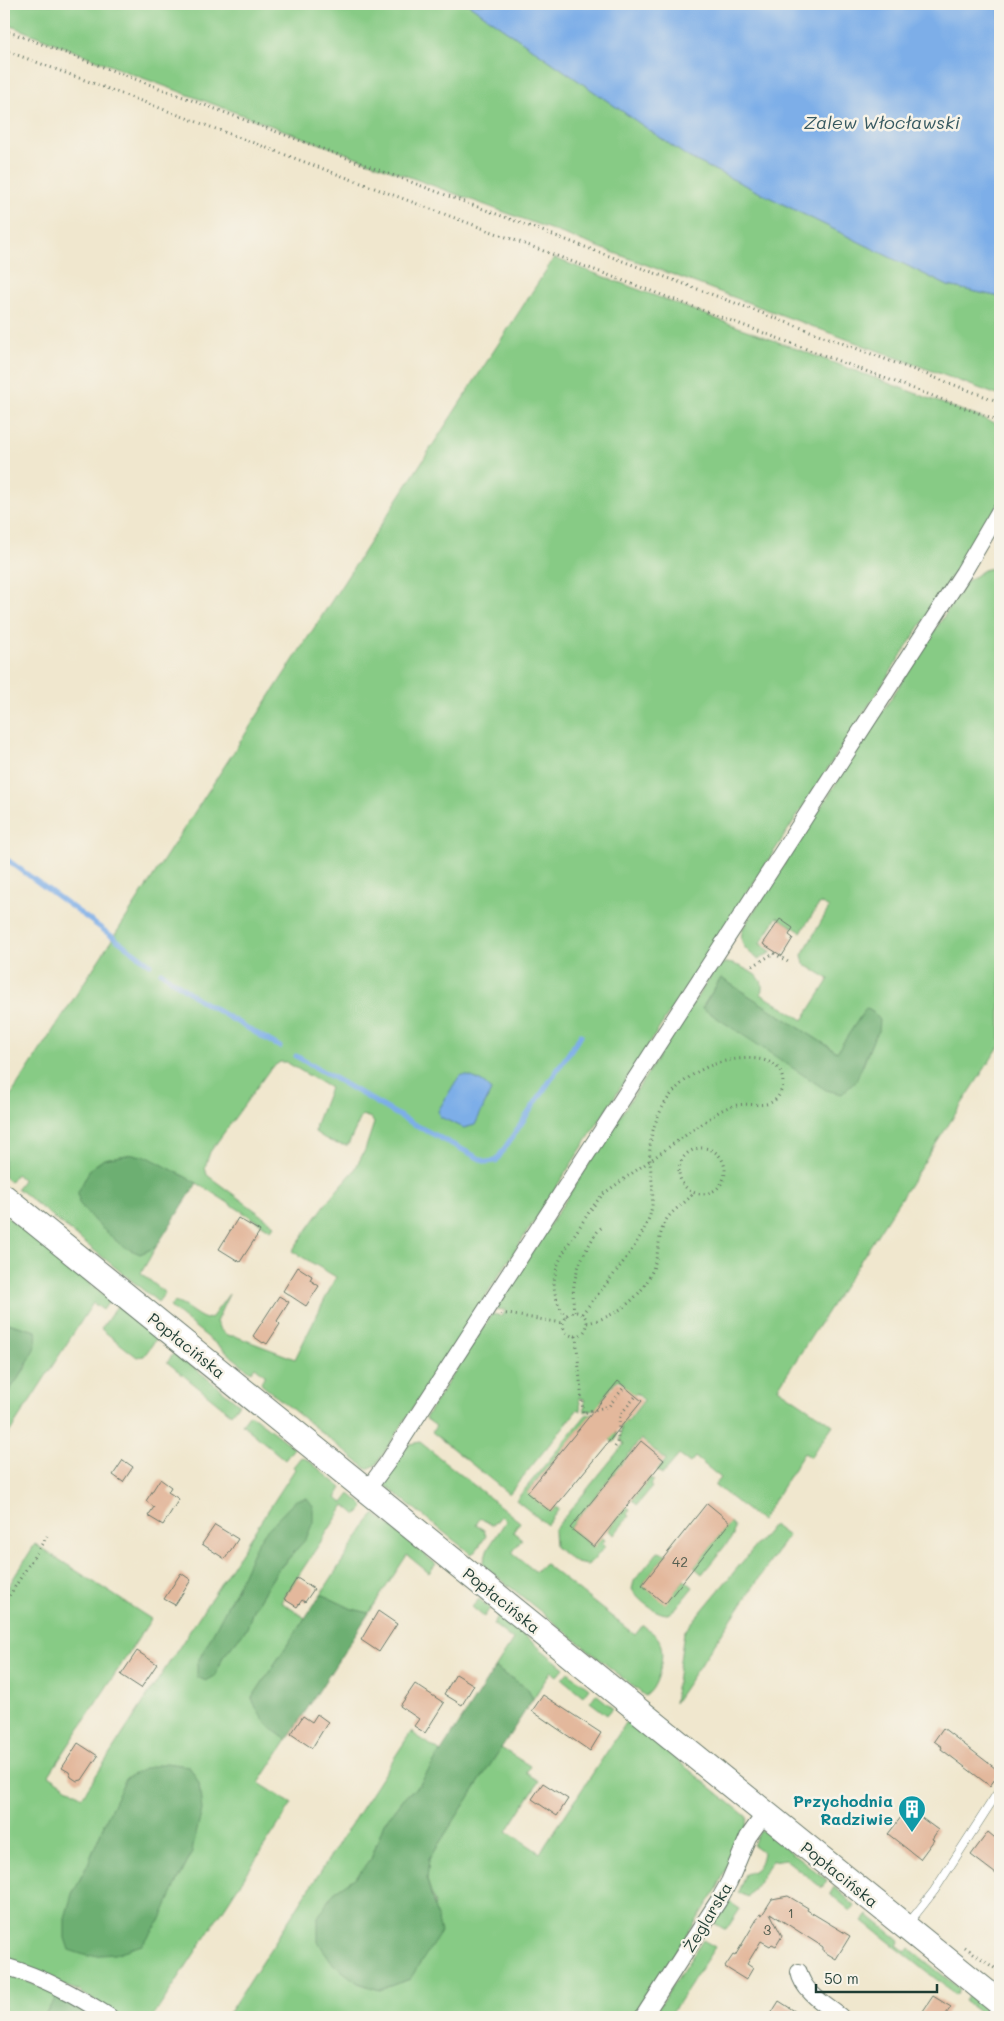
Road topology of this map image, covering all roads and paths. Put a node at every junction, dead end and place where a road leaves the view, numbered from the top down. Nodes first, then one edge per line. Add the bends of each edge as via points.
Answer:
1 (4, 30) edge
2 (4, 50) edge
3 (1000, 402) edge
4 (1000, 421) edge
5 (1000, 510) edge
6 (788, 962) dead end
7 (753, 966) dead end
8 (650, 1161) junction
9 (694, 1192) junction
10 (4, 1197) edge
11 (604, 1226) dead end
12 (486, 1311) junction
13 (574, 1312) junction
14 (582, 1314) junction
15 (566, 1317) junction
16 (563, 1322) junction
17 (587, 1323) junction
18 (576, 1336) junction
19 (625, 1386) dead end
20 (636, 1396) dead end
21 (615, 1447) dead end
22 (367, 1490) junction
23 (47, 1536) dead end
24 (4, 1604) edge
25 (1000, 1789) edge
26 (765, 1813) junction
27 (905, 1927) junction
28 (4, 1966) edge
29 (799, 1972) dead end
30 (1000, 2003) edge
31 (110, 2017) edge
32 (643, 2017) edge
33 (842, 2017) edge

1 - 3 path
2 - 4 path
5 - 12 street via 952,590
6 - 7 path via 774,953
8 - 8 path via 653,1130 663,1107 675,1090 692,1075 714,1064 743,1059 767,1061 780,1070 784,1082 772,1102 759,1106 737,1105 722,1110
8 - 14 path via 653,1193 646,1229
8 - 15 path via 598,1200 560,1258 554,1289
9 - 9 path via 709,1192 721,1183 725,1169 712,1150 698,1148 681,1162 681,1180
9 - 17 path via 665,1222 655,1265 641,1291 620,1310
10 - 22 main road, Popłacińska
11 - 13 path via 579,1262 573,1289
12 - 16 path
12 - 22 street
13 - 14 path
13 - 15 path
14 - 17 path
15 - 16 path
16 - 18 path via 566,1332
17 - 18 path via 585,1330
18 - 19 path via 583,1413 609,1406
20 - 21 path via 620,1415
22 - 26 main road, Popłacińska
23 - 24 path
25 - 27 lane via 934,1891
26 - 27 main road, Popłacińska
26 - 32 street, Żeglarska via 748,1837 715,1907
27 - 30 main road, Popłacińska
28 - 31 street via 40,1977
29 - 33 street via 808,1989

